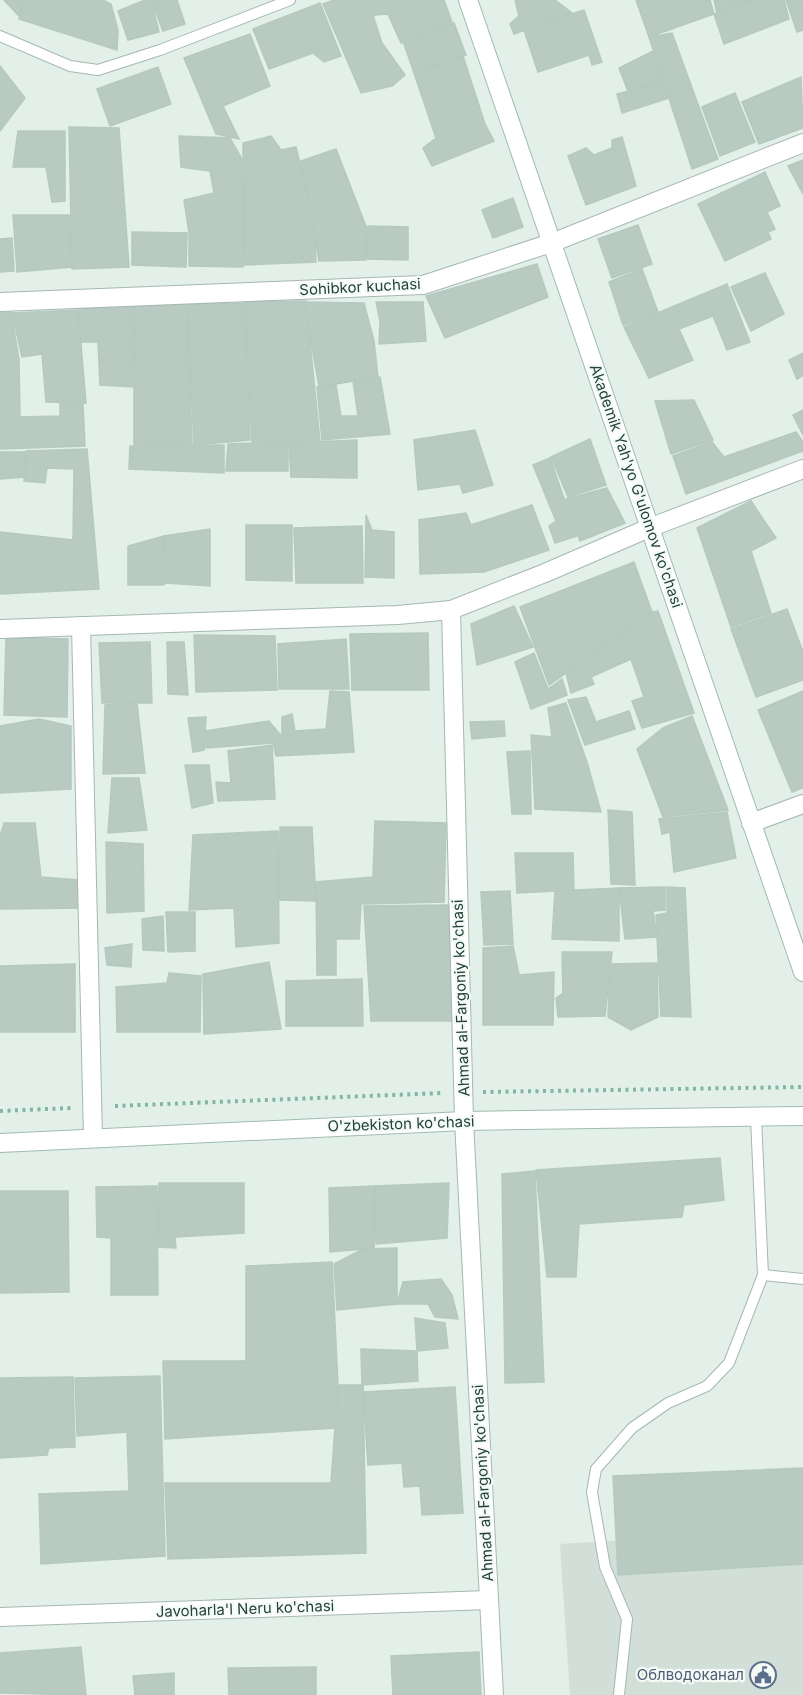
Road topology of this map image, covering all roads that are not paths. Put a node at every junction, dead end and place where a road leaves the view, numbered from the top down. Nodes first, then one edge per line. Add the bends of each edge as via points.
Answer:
1 (290, 0) edge
2 (468, 0) edge
3 (0, 36) edge
4 (803, 143) edge
5 (554, 243) junction
6 (0, 302) edge
7 (803, 470) edge
8 (649, 528) junction
9 (451, 610) junction
10 (81, 626) junction
11 (0, 629) edge
12 (803, 804) edge
13 (751, 823) junction
14 (803, 972) edge
15 (803, 1116) edge
16 (756, 1118) junction
17 (464, 1120) junction
18 (93, 1138) junction
19 (0, 1143) edge
20 (764, 1275) junction
21 (803, 1279) edge
22 (489, 1600) junction
23 (0, 1617) edge
24 (494, 1695) edge
25 (619, 1695) edge

1 - 3 lane via 98,70 70,66
2 - 5 street, Akademik Yah'yo G'ulomov ko'chasi
4 - 5 street, Sohibkor kuchasi
5 - 6 street, Sohibkor kuchasi via 423,285
5 - 8 street, Akademik Yah'yo G'ulomov ko'chasi
7 - 8 street
8 - 9 street
8 - 13 street, Akademik Yah'yo G'ulomov ko'chasi
9 - 10 street
9 - 17 street, Ahmad al-Fargoniy ko'chasi
10 - 11 street
10 - 18 street
12 - 13 street
13 - 14 street, Akademik Yah'yo G'ulomov ko'chasi
15 - 16 street, O'zbekiston ko'chasi
16 - 17 street, O'zbekiston ko'chasi
16 - 20 lane
17 - 18 street, O'zbekiston ko'chasi
17 - 22 street, Ahmad al-Fargoniy ko'chasi
18 - 19 street, O'zbekiston ko'chasi
20 - 21 lane
20 - 25 lane via 729,1364 707,1386 668,1403 632,1428 596,1469 592,1492 605,1567 627,1619
22 - 23 street, Javoharla'l Neru ko'chasi
22 - 24 street, Ahmad al-Fargoniy ko'chasi

